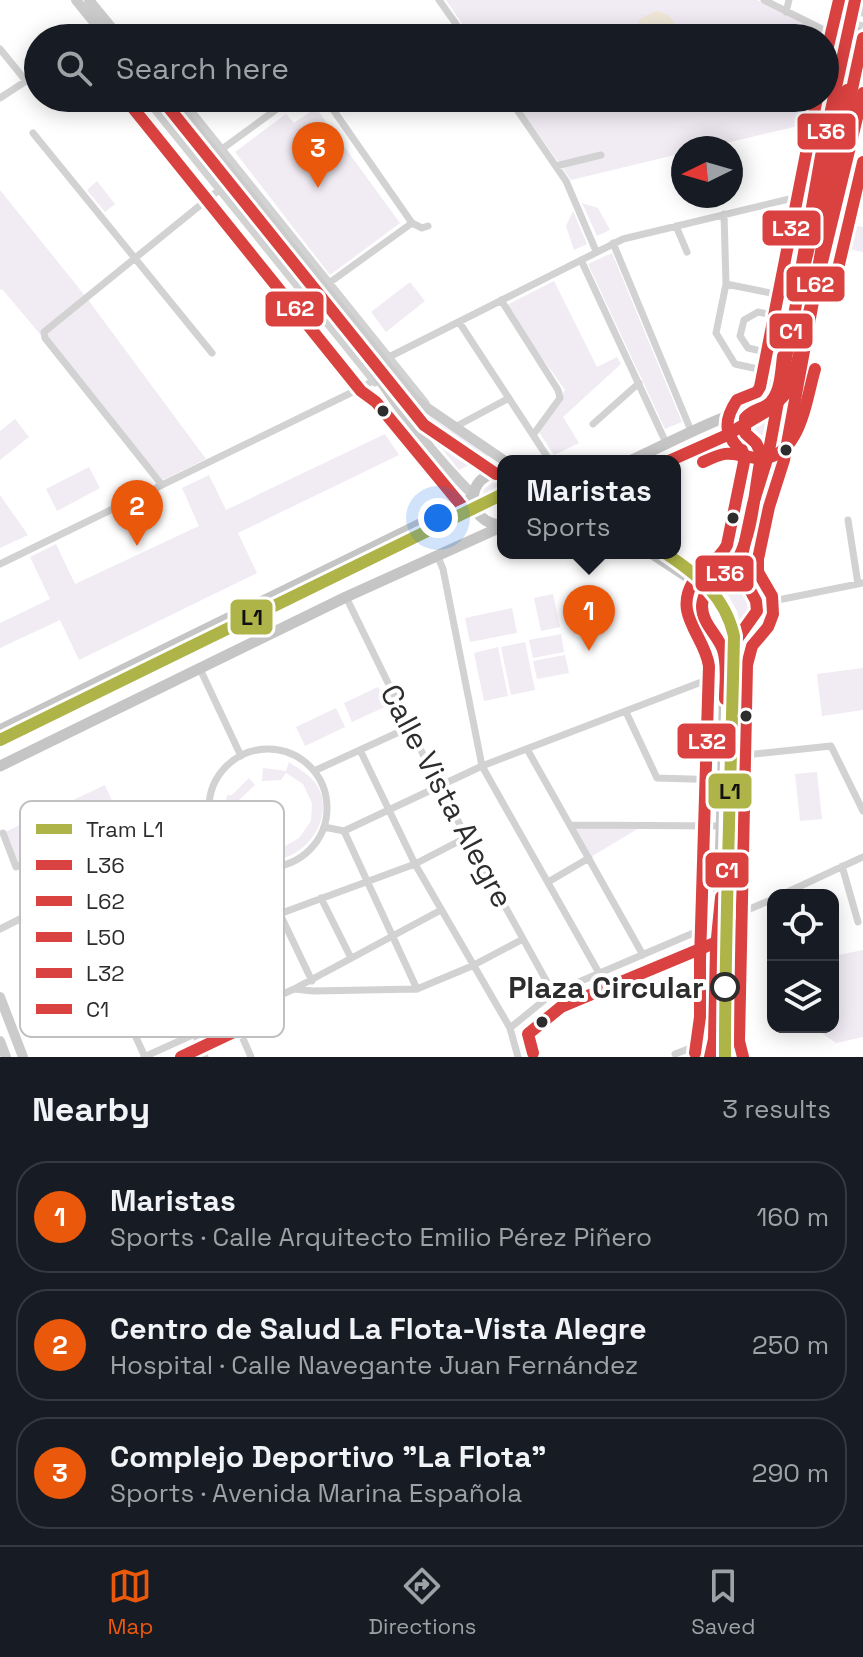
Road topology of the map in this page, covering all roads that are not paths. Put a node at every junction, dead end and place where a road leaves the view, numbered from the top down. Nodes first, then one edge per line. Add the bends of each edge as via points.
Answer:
1 (76, 0) edge
2 (89, 0) edge
3 (439, 0) edge
4 (764, 0) edge
5 (789, 0) edge
6 (855, 0) edge
7 (786, 12) junction
8 (101, 22) junction
9 (98, 24) edge
10 (456, 24) edge
11 (811, 24) edge
12 (856, 32) dead end
13 (839, 38) edge
14 (846, 41) junction
15 (863, 46) edge
16 (0, 49) edge
17 (839, 74) edge
18 (24, 79) edge
19 (24, 82) edge
20 (863, 93) edge
21 (0, 98) edge
22 (839, 107) edge
23 (156, 112) edge
24 (166, 112) edge
25 (183, 112) edge
26 (192, 112) edge
27 (272, 112) edge
28 (335, 112) edge
29 (519, 112) edge
30 (831, 112) edge
31 (838, 112) edge
32 (33, 133) dead end
33 (222, 149) junction
34 (601, 155) dead end
35 (556, 166) junction
36 (219, 190) junction
37 (814, 193) junction
38 (724, 214) junction
39 (412, 223) junction
40 (428, 226) dead end
41 (676, 226) junction
42 (613, 243) junction
43 (275, 246) junction
44 (596, 251) junction
45 (687, 252) dead end
46 (133, 259) junction
47 (581, 260) junction
48 (324, 282) junction
49 (726, 284) junction
50 (815, 291) junction
51 (797, 293) junction
52 (501, 300) junction
53 (791, 319) junction
54 (459, 322) junction
55 (212, 353) dead end
56 (783, 356) junction
57 (801, 359) junction
58 (389, 363) junction
59 (780, 374) junction
60 (376, 380) junction
61 (639, 383) junction
62 (509, 398) junction
63 (759, 408) junction
64 (718, 421) junction
65 (593, 424) dead end
66 (454, 427) junction
67 (779, 430) junction
68 (692, 433) junction
69 (533, 435) junction
70 (754, 442) junction
71 (667, 445) junction
72 (546, 455) edge
73 (644, 455) edge
74 (681, 455) edge
75 (497, 456) edge
76 (497, 473) edge
77 (162, 485) junction
78 (473, 496) junction
79 (769, 507) junction
80 (848, 520) dead end
81 (497, 524) edge
82 (497, 528) edge
83 (437, 555) junction
84 (660, 559) edge
85 (0, 564) edge
86 (725, 574) junction
87 (763, 581) junction
88 (860, 583) edge
89 (707, 590) junction
90 (346, 597) junction
91 (773, 601) junction
92 (714, 634) junction
93 (759, 636) junction
94 (200, 669) junction
95 (725, 673) junction
96 (626, 712) junction
97 (410, 727) junction
98 (0, 730) edge
99 (527, 749) junction
100 (360, 750) junction
101 (745, 755) junction
102 (241, 756) junction
103 (0, 766) edge
104 (482, 766) junction
105 (314, 771) junction
106 (723, 780) junction
107 (438, 785) junction
108 (210, 801) edge
109 (387, 808) junction
110 (863, 811) edge
111 (570, 825) junction
112 (722, 826) junction
113 (324, 827) junction
114 (344, 831) junction
115 (3, 833) dead end
116 (467, 837) junction
117 (863, 857) edge
118 (589, 858) junction
119 (415, 864) junction
120 (20, 865) edge
121 (284, 865) edge
122 (842, 866) junction
123 (367, 881) junction
124 (548, 882) junction
125 (794, 889) edge
126 (321, 898) junction
127 (767, 902) edge
128 (441, 910) junction
129 (284, 912) edge
130 (742, 914) junction
131 (20, 919) edge
132 (284, 922) edge
133 (858, 922) dead end
134 (718, 924) junction
135 (0, 929) edge
136 (391, 938) junction
137 (523, 939) junction
138 (643, 955) junction
139 (351, 958) junction
140 (472, 966) junction
141 (599, 973) junction
142 (311, 978) junction
143 (294, 989) junction
144 (417, 989) junction
145 (313, 991) junction
146 (284, 993) edge
147 (553, 993) junction
148 (0, 997) edge
149 (510, 1028) junction
150 (135, 1037) edge
151 (185, 1037) edge
152 (193, 1037) edge
153 (242, 1037) edge
154 (714, 1039) junction
155 (0, 1041) edge
156 (675, 1054) dead end
157 (6, 1057) edge
158 (23, 1057) edge
159 (144, 1057) edge
160 (205, 1057) edge
161 (251, 1057) edge
162 (518, 1057) edge
163 (710, 1057) edge
164 (743, 1057) edge

1 - 8 main road
2 - 8 main road
3 - 10 street
4 - 7 street
5 - 7 street
6 - 14 main road
7 - 11 street
8 - 9 street
12 - 22 main road
13 - 14 street
14 - 17 main road
15 - 50 main road
16 - 18 street
19 - 21 street
20 - 50 main road
23 - 36 street
24 - 43 main road
25 - 48 main road
26 - 33 street
27 - 33 street
28 - 39 street
29 - 35 street
30 - 37 main road
31 - 51 main road
32 - 46 street
33 - 48 street
34 - 35 street
35 - 44 street
36 - 46 street
36 - 60 street
37 - 38 street
37 - 51 main road
38 - 41 street
38 - 49 street
39 - 40 street
39 - 48 street
41 - 42 street
41 - 45 street
42 - 44 street
42 - 68 street
43 - 48 street via 307,277
43 - 60 main road
44 - 47 street
46 - 55 street
46 - 77 street via 44,335
47 - 52 street
47 - 61 street
48 - 58 main road
49 - 51 street
49 - 59 street via 716,333 735,364
50 - 57 main road
51 - 53 main road
52 - 54 street
52 - 69 street via 560,398
53 - 56 main road
53 - 56 street via 758,312 744,320 740,336 748,348
54 - 58 street
54 - 62 street
56 - 59 main road
57 - 67 main road
57 - 79 main road via 784,460
58 - 60 street
58 - 66 main road via 414,399
59 - 63 main road via 774,397
59 - 64 main road via 768,392
60 - 77 street
60 - 78 main road
61 - 65 street
61 - 71 street
62 - 66 street
62 - 69 street
63 - 64 main road
63 - 67 main road via 775,412
63 - 70 main road via 746,415 743,424
64 - 68 main road
66 - 75 main road
67 - 70 main road via 766,443
67 - 79 main road
68 - 71 main road
69 - 72 street
70 - 74 main road via 723,436
70 - 86 main road via 761,459 743,544
71 - 73 main road
76 - 78 main road via 485,476
77 - 85 street
78 - 81 main road via 483,520
78 - 98 main road
79 - 87 main road via 757,563
80 - 88 street
82 - 83 main road
83 - 90 main road
83 - 104 street
84 - 89 main road
86 - 87 main road via 744,572
86 - 89 main road
87 - 91 main road
88 - 91 street
89 - 92 main road via 703,613
90 - 94 main road
90 - 97 street, Calle Vista Alegre
91 - 93 main road via 772,619
92 - 93 main road via 734,643
92 - 95 main road via 723,648
93 - 101 main road via 748,659
94 - 102 street
94 - 103 main road
95 - 96 street
95 - 106 main road
96 - 99 street
96 - 106 street via 657,778
97 - 100 street
97 - 107 street, Calle Vista Alegre
99 - 104 street
99 - 111 street
100 - 105 street
100 - 109 street
101 - 110 street via 831,746
101 - 130 main road
102 - 105 street via 261,749 281,751 297,756
102 - 108 street via 218,777
104 - 107 street
104 - 124 street
105 - 113 street via 324,788
106 - 112 main road
107 - 109 street
107 - 116 street, Calle Vista Alegre
109 - 114 street
109 - 119 street
111 - 112 street
111 - 118 street
112 - 134 main road
113 - 114 street
113 - 121 street via 304,855
114 - 123 street
115 - 120 street via 16,867
116 - 119 street
116 - 137 street, Calle Vista Alegre
117 - 122 street
118 - 124 street
118 - 138 street
119 - 123 street
119 - 128 street
122 - 125 street
122 - 133 street
123 - 126 street
123 - 136 street
124 - 141 street
126 - 129 street
126 - 139 street
127 - 130 street
128 - 136 street
128 - 140 street
130 - 134 street
130 - 164 main road
131 - 135 street
132 - 142 street
134 - 138 street
134 - 154 main road
136 - 139 street
136 - 144 street
137 - 140 street
137 - 147 street, Calle Vista Alegre
138 - 141 street
139 - 142 street
140 - 144 street
140 - 149 street
141 - 147 street
142 - 143 street
142 - 145 street
143 - 145 street
143 - 146 street
144 - 145 street
147 - 149 street
148 - 158 main road
149 - 162 street
150 - 159 street
151 - 159 street
152 - 160 street
153 - 161 street
154 - 156 street
154 - 163 main road
155 - 157 main road

